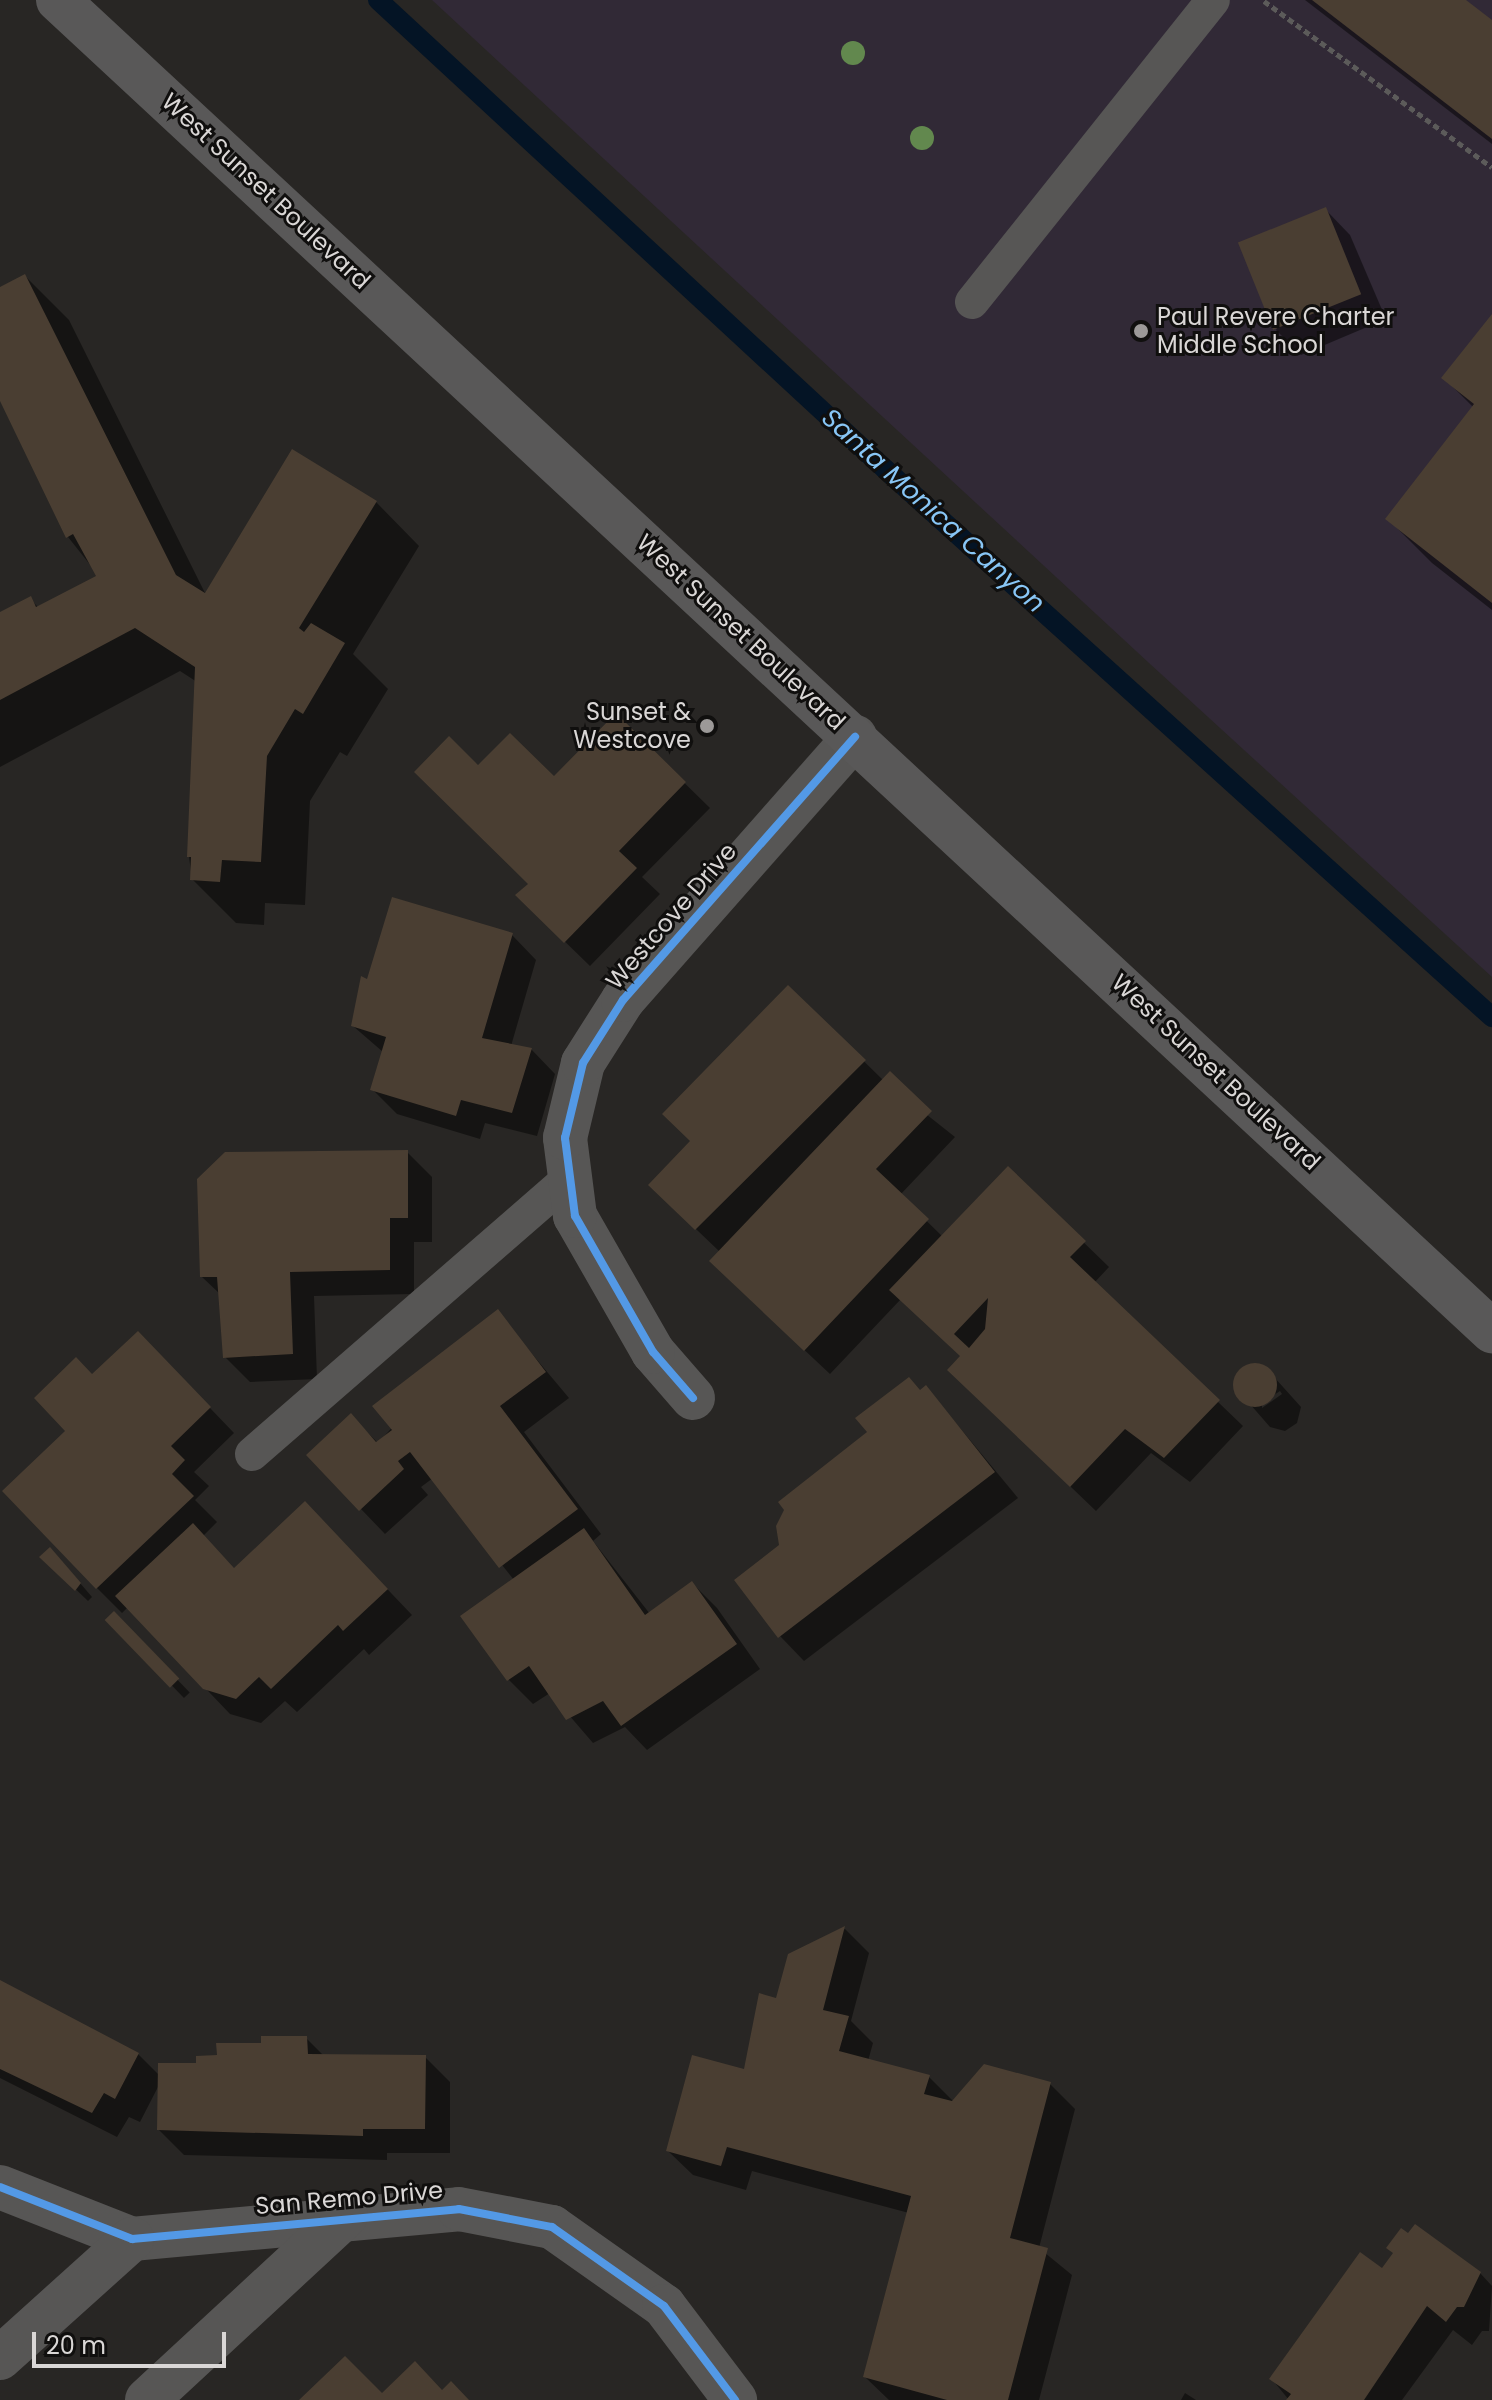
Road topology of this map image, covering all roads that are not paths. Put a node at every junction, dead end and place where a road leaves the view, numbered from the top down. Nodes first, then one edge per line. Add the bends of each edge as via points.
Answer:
1 (58, 0) edge
2 (1213, 0) edge
3 (972, 302) dead end
4 (855, 737) junction
5 (571, 1177) junction
6 (1492, 1331) edge
7 (693, 1398) dead end
8 (252, 1454) dead end
9 (0, 2187) edge
10 (346, 2216) junction
11 (132, 2239) junction
12 (0, 2358) edge
13 (147, 2400) edge
14 (735, 2400) edge

1 - 4 main road, West Sunset Boulevard
2 - 3 lane
4 - 5 street, Westcove Drive via 615,1012 583,1063 565,1138
4 - 6 main road, West Sunset Boulevard
5 - 7 street, Westcove Drive via 575,1216 603,1271 653,1352
5 - 8 lane
9 - 11 street, San Remo Drive
10 - 11 street, San Remo Drive
10 - 13 street
10 - 14 street, San Remo Drive via 459,2209 552,2227 664,2306
11 - 12 street

